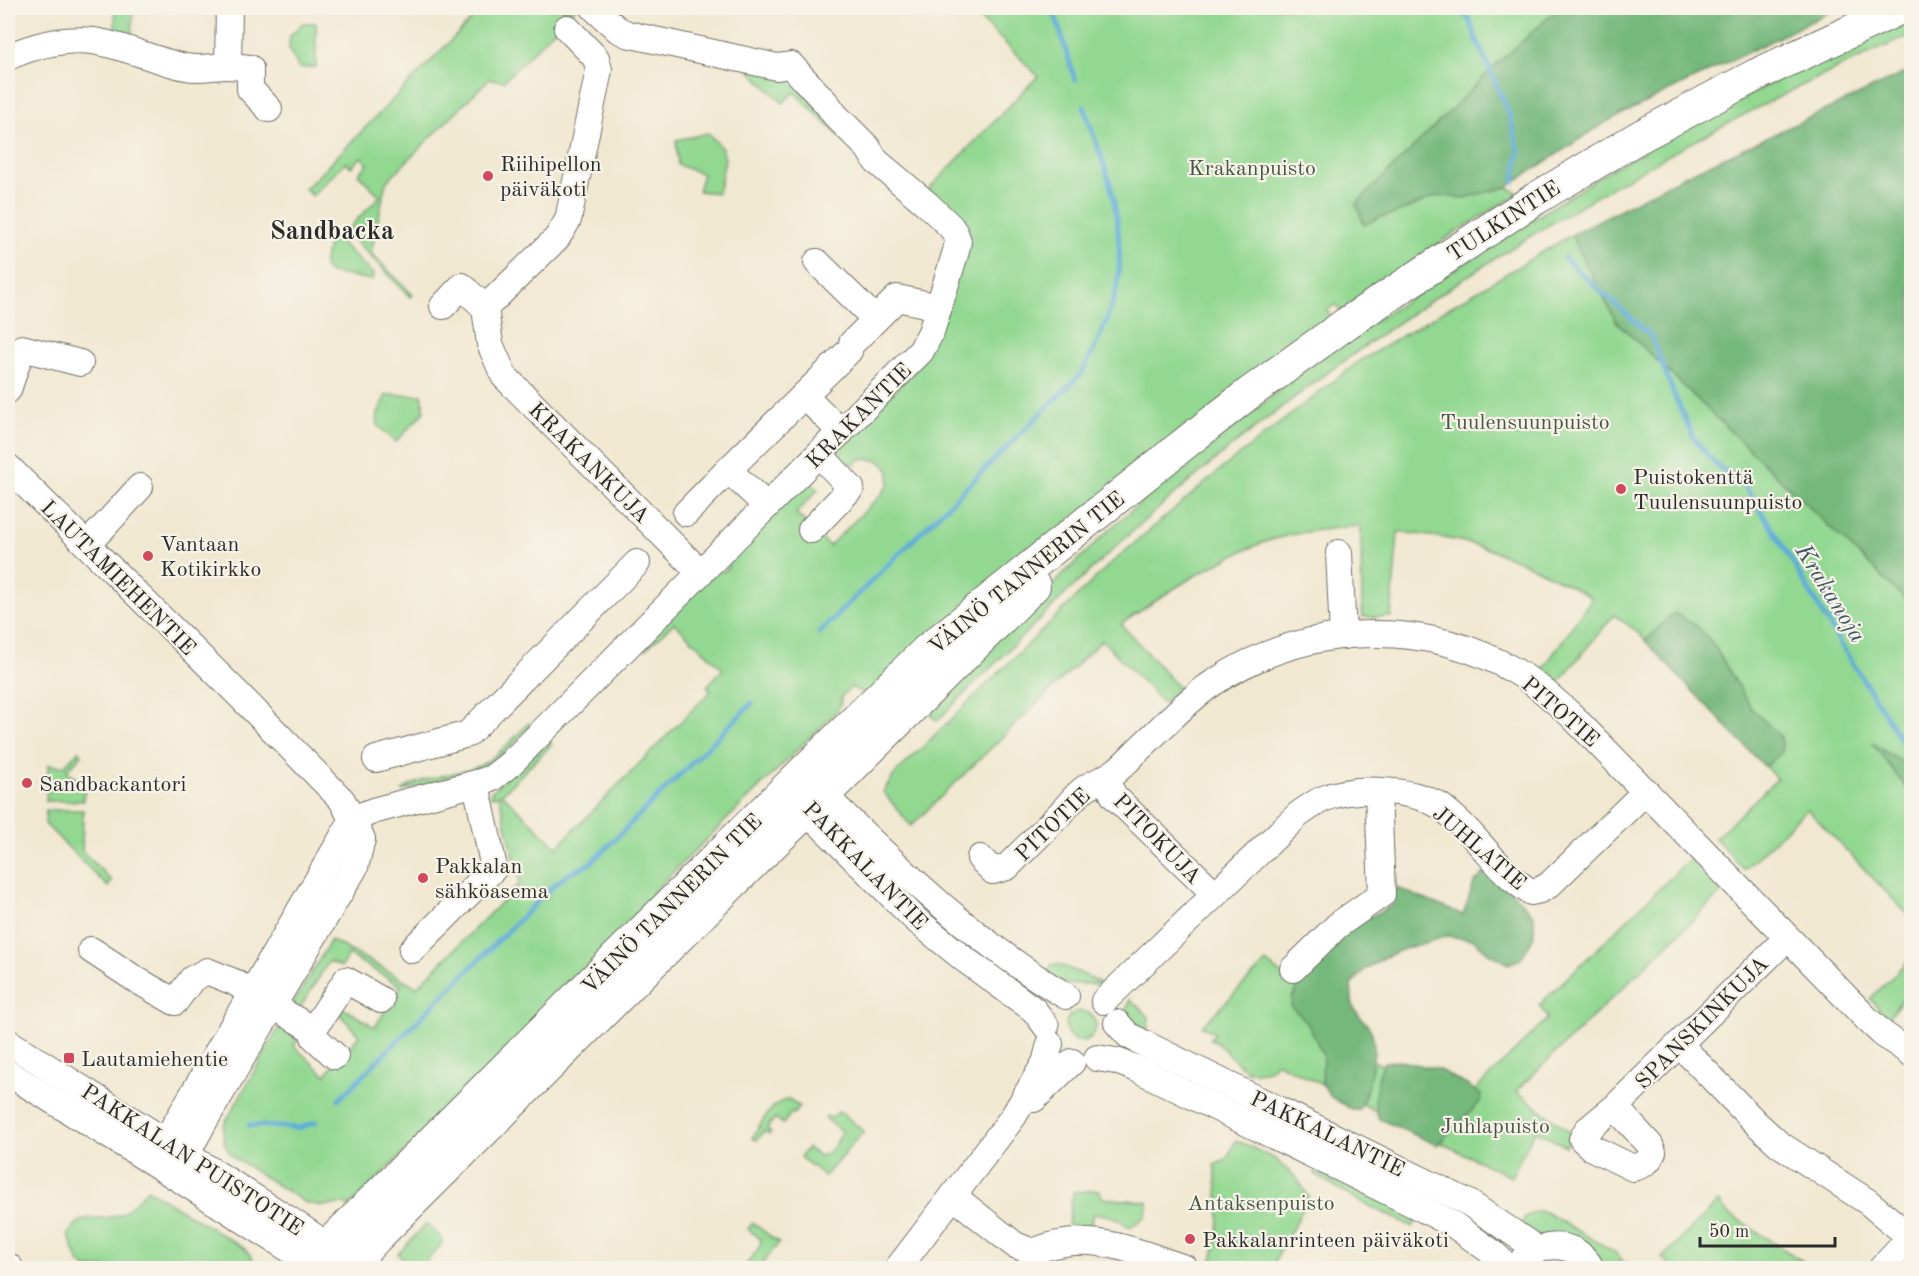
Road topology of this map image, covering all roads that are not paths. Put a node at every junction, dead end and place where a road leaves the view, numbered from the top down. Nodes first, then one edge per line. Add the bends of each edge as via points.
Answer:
1 (229, 8) edge
2 (594, 8) edge
3 (1901, 8) edge
4 (567, 28) dead end
5 (8, 57) edge
6 (228, 66) junction
7 (269, 109) dead end
8 (817, 262) dead end
9 (443, 306) dead end
10 (939, 307) junction
11 (485, 308) junction
12 (875, 319) junction
13 (80, 363) dead end
14 (8, 390) edge
15 (804, 395) junction
16 (842, 432) junction
17 (819, 454) junction
18 (8, 467) edge
19 (728, 470) junction
20 (1136, 483) junction
21 (141, 487) dead end
22 (767, 506) junction
23 (686, 513) dead end
24 (811, 530) dead end
25 (86, 544) junction
26 (1339, 553) dead end
27 (637, 563) dead end
28 (700, 572) junction
29 (1343, 636) junction
30 (376, 759) dead end
31 (1105, 778) junction
32 (476, 784) junction
33 (792, 784) junction
34 (1378, 791) junction
35 (1646, 791) junction
36 (816, 803) junction
37 (353, 819) junction
38 (987, 864) dead end
39 (1215, 894) junction
40 (1787, 938) junction
41 (92, 950) dead end
42 (412, 950) dead end
43 (1293, 969) dead end
44 (1066, 996) junction
45 (262, 999) junction
46 (381, 1000) dead end
47 (1110, 1012) junction
48 (313, 1030) junction
49 (1048, 1035) junction
50 (8, 1042) edge
51 (1679, 1044) junction
52 (1911, 1054) edge
53 (335, 1056) dead end
54 (1097, 1059) junction
55 (1072, 1062) junction
56 (8, 1073) edge
57 (1615, 1107) dead end
58 (1013, 1117) junction
59 (172, 1156) junction
60 (953, 1196) junction
61 (1911, 1237) edge
62 (1537, 1249) junction
63 (324, 1264) edge
64 (898, 1269) edge
65 (1185, 1269) edge
66 (1509, 1269) edge
67 (1518, 1269) edge
68 (1591, 1269) edge
69 (1882, 1269) edge

1 - 6 street
2 - 10 street, KRAKANTIE via 627,34 777,67 790,65 876,161 955,233 956,251
3 - 20 main road, TULKINTIE via 1756,75 1639,137 1535,199 1347,323 1248,394
4 - 11 street via 596,58 599,70 568,220 557,238
5 - 6 street via 48,43 94,41 185,67
6 - 7 street via 250,68 250,89
8 - 12 street
9 - 11 street via 462,286
10 - 12 street via 897,298
10 - 16 street, KRAKANTIE via 921,351
11 - 28 street, KRAKANKUJA via 489,345 504,376
12 - 15 street
13 - 14 street via 22,348
15 - 16 street
15 - 19 street
16 - 17 street, KRAKANTIE
17 - 22 street, KRAKANTIE
17 - 24 street via 851,488
18 - 25 street, LAUTAMIEHENTIE
19 - 22 street
19 - 23 street
20 - 33 main road, VÄINÖ TANNERIN TIE via 927,650
20 - 36 main road, VÄINÖ TANNERIN TIE
21 - 25 street
22 - 28 street, KRAKANTIE
25 - 37 street, LAUTAMIEHENTIE via 342,800
26 - 29 street
27 - 30 street via 468,734
28 - 32 street, KRAKANTIE via 510,764
29 - 31 street, PITOTIE via 1313,640 1243,665 1182,708
29 - 35 street, PITOTIE via 1383,633 1418,637 1454,645 1515,671 1572,716
31 - 38 street, PITOTIE via 1084,789 1007,867
31 - 39 street, PITOKUJA via 1114,796
32 - 37 street, KRAKANTIE via 373,810
32 - 42 street via 494,868
33 - 36 street, PAKKALANTIE
33 - 63 main road, VÄINÖ TANNERIN TIE
34 - 35 street, JUHLATIE via 1402,792 1438,805 1531,892 1549,885
34 - 39 street, JUHLATIE via 1334,796 1299,814
34 - 43 street via 1382,894 1338,925
35 - 40 street, PITOTIE
36 - 44 street, PAKKALANTIE via 968,928
36 - 49 street, PAKKALANTIE via 916,920 1034,1010
36 - 63 main road, VÄINÖ TANNERIN TIE via 375,1239
37 - 45 street
39 - 47 street, JUHLATIE
40 - 51 street, SPANSKINKUJA
40 - 52 street, PITOTIE via 1883,1034
41 - 45 street via 175,1002 192,979 207,971
44 - 47 street via 1089,994
44 - 49 street via 1050,1015
45 - 48 street
45 - 59 street
46 - 48 street via 346,980
47 - 54 street via 1114,1036
47 - 62 street, PAKKALANTIE via 1128,1035 1469,1203
48 - 53 street via 314,1037
49 - 55 street via 1061,1056
49 - 58 street via 1045,1063
50 - 59 street, PAKKALAN PUISTOTIE
51 - 57 street, SPANSKINKUJA
51 - 61 street via 1779,1144 1868,1202
54 - 55 street
54 - 66 street, PAKKALANTIE via 1135,1068 1454,1225
55 - 58 street
56 - 59 street, PAKKALAN PUISTOTIE via 115,1141
58 - 60 street
59 - 63 street, PAKKALAN PUISTOTIE
60 - 64 street
60 - 65 street via 1015,1245 1033,1252 1048,1245 1082,1241 1110,1244
61 - 69 street
62 - 67 street via 1525,1257
62 - 68 street via 1557,1245 1574,1250

